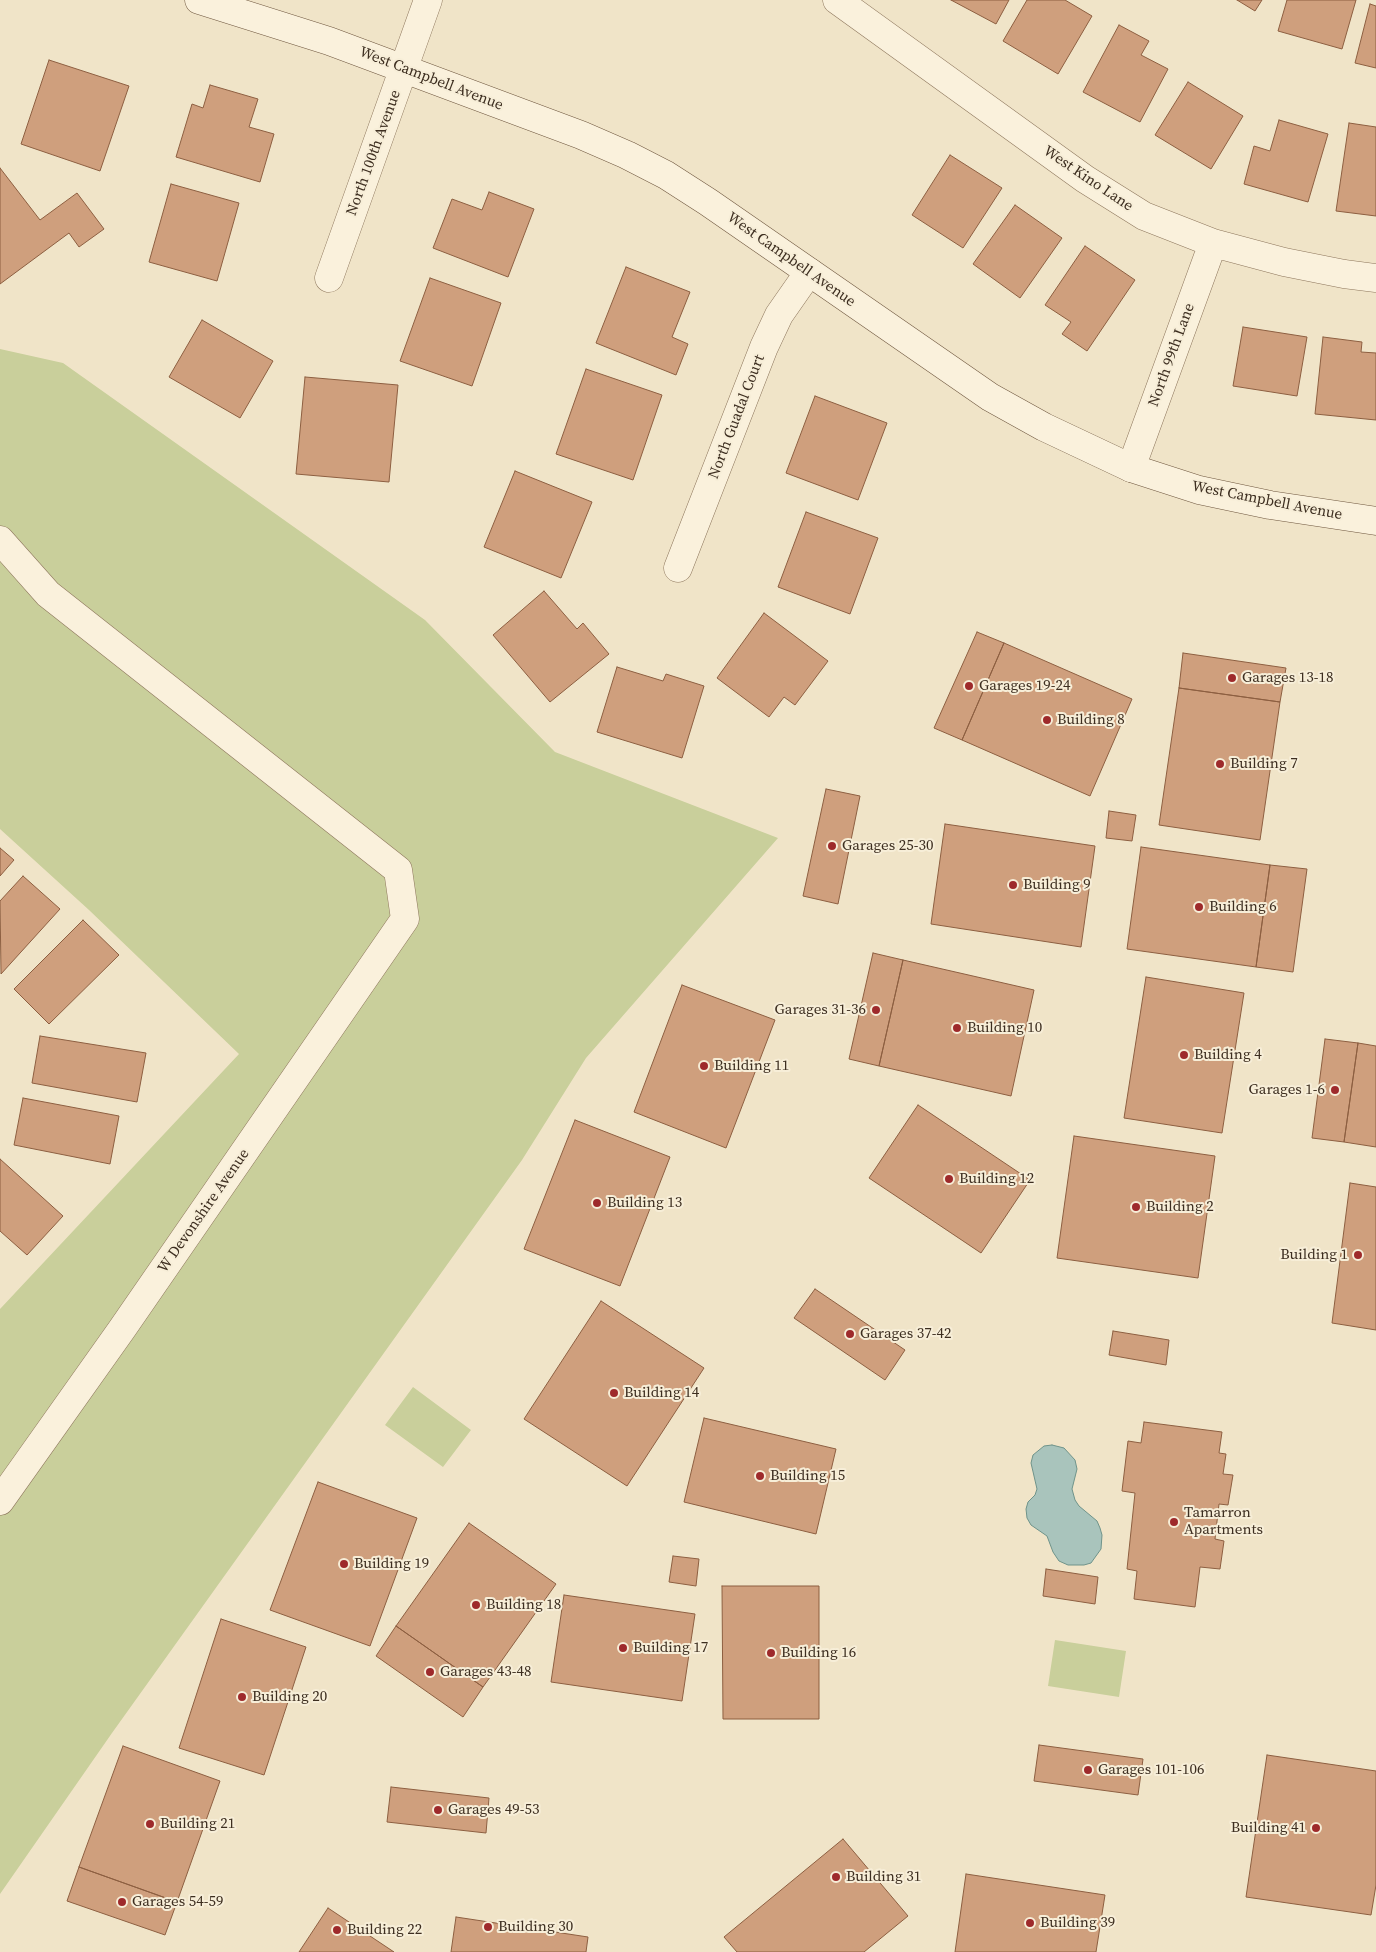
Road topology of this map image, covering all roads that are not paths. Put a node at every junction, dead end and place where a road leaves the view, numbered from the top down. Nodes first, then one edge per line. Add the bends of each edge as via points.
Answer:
1 (199, 0) edge
2 (428, 0) edge
3 (837, 0) edge
4 (403, 70) junction
5 (1212, 243) junction
6 (809, 272) junction
7 (329, 278) dead end
8 (1376, 278) edge
9 (1131, 468) junction
10 (1376, 521) edge
11 (0, 540) edge
12 (678, 568) dead end
13 (0, 1501) edge

1 - 4 street, West Campbell Avenue via 329,41
2 - 4 street, North 100th Avenue
3 - 5 street, West Kino Lane via 1085,179 1144,216
4 - 6 street, West Campbell Avenue via 627,155 666,175
4 - 7 street, North 100th Avenue
5 - 8 street, West Kino Lane via 1284,262
5 - 9 street, North 99th Lane
6 - 9 street, West Campbell Avenue via 990,397 1044,427
6 - 12 street, North Guadal Court via 779,315 764,348
9 - 10 street, West Campbell Avenue via 1199,490 1270,505
11 - 13 street, W Devonshire Avenue via 48,594 398,870 404,919 128,1321

